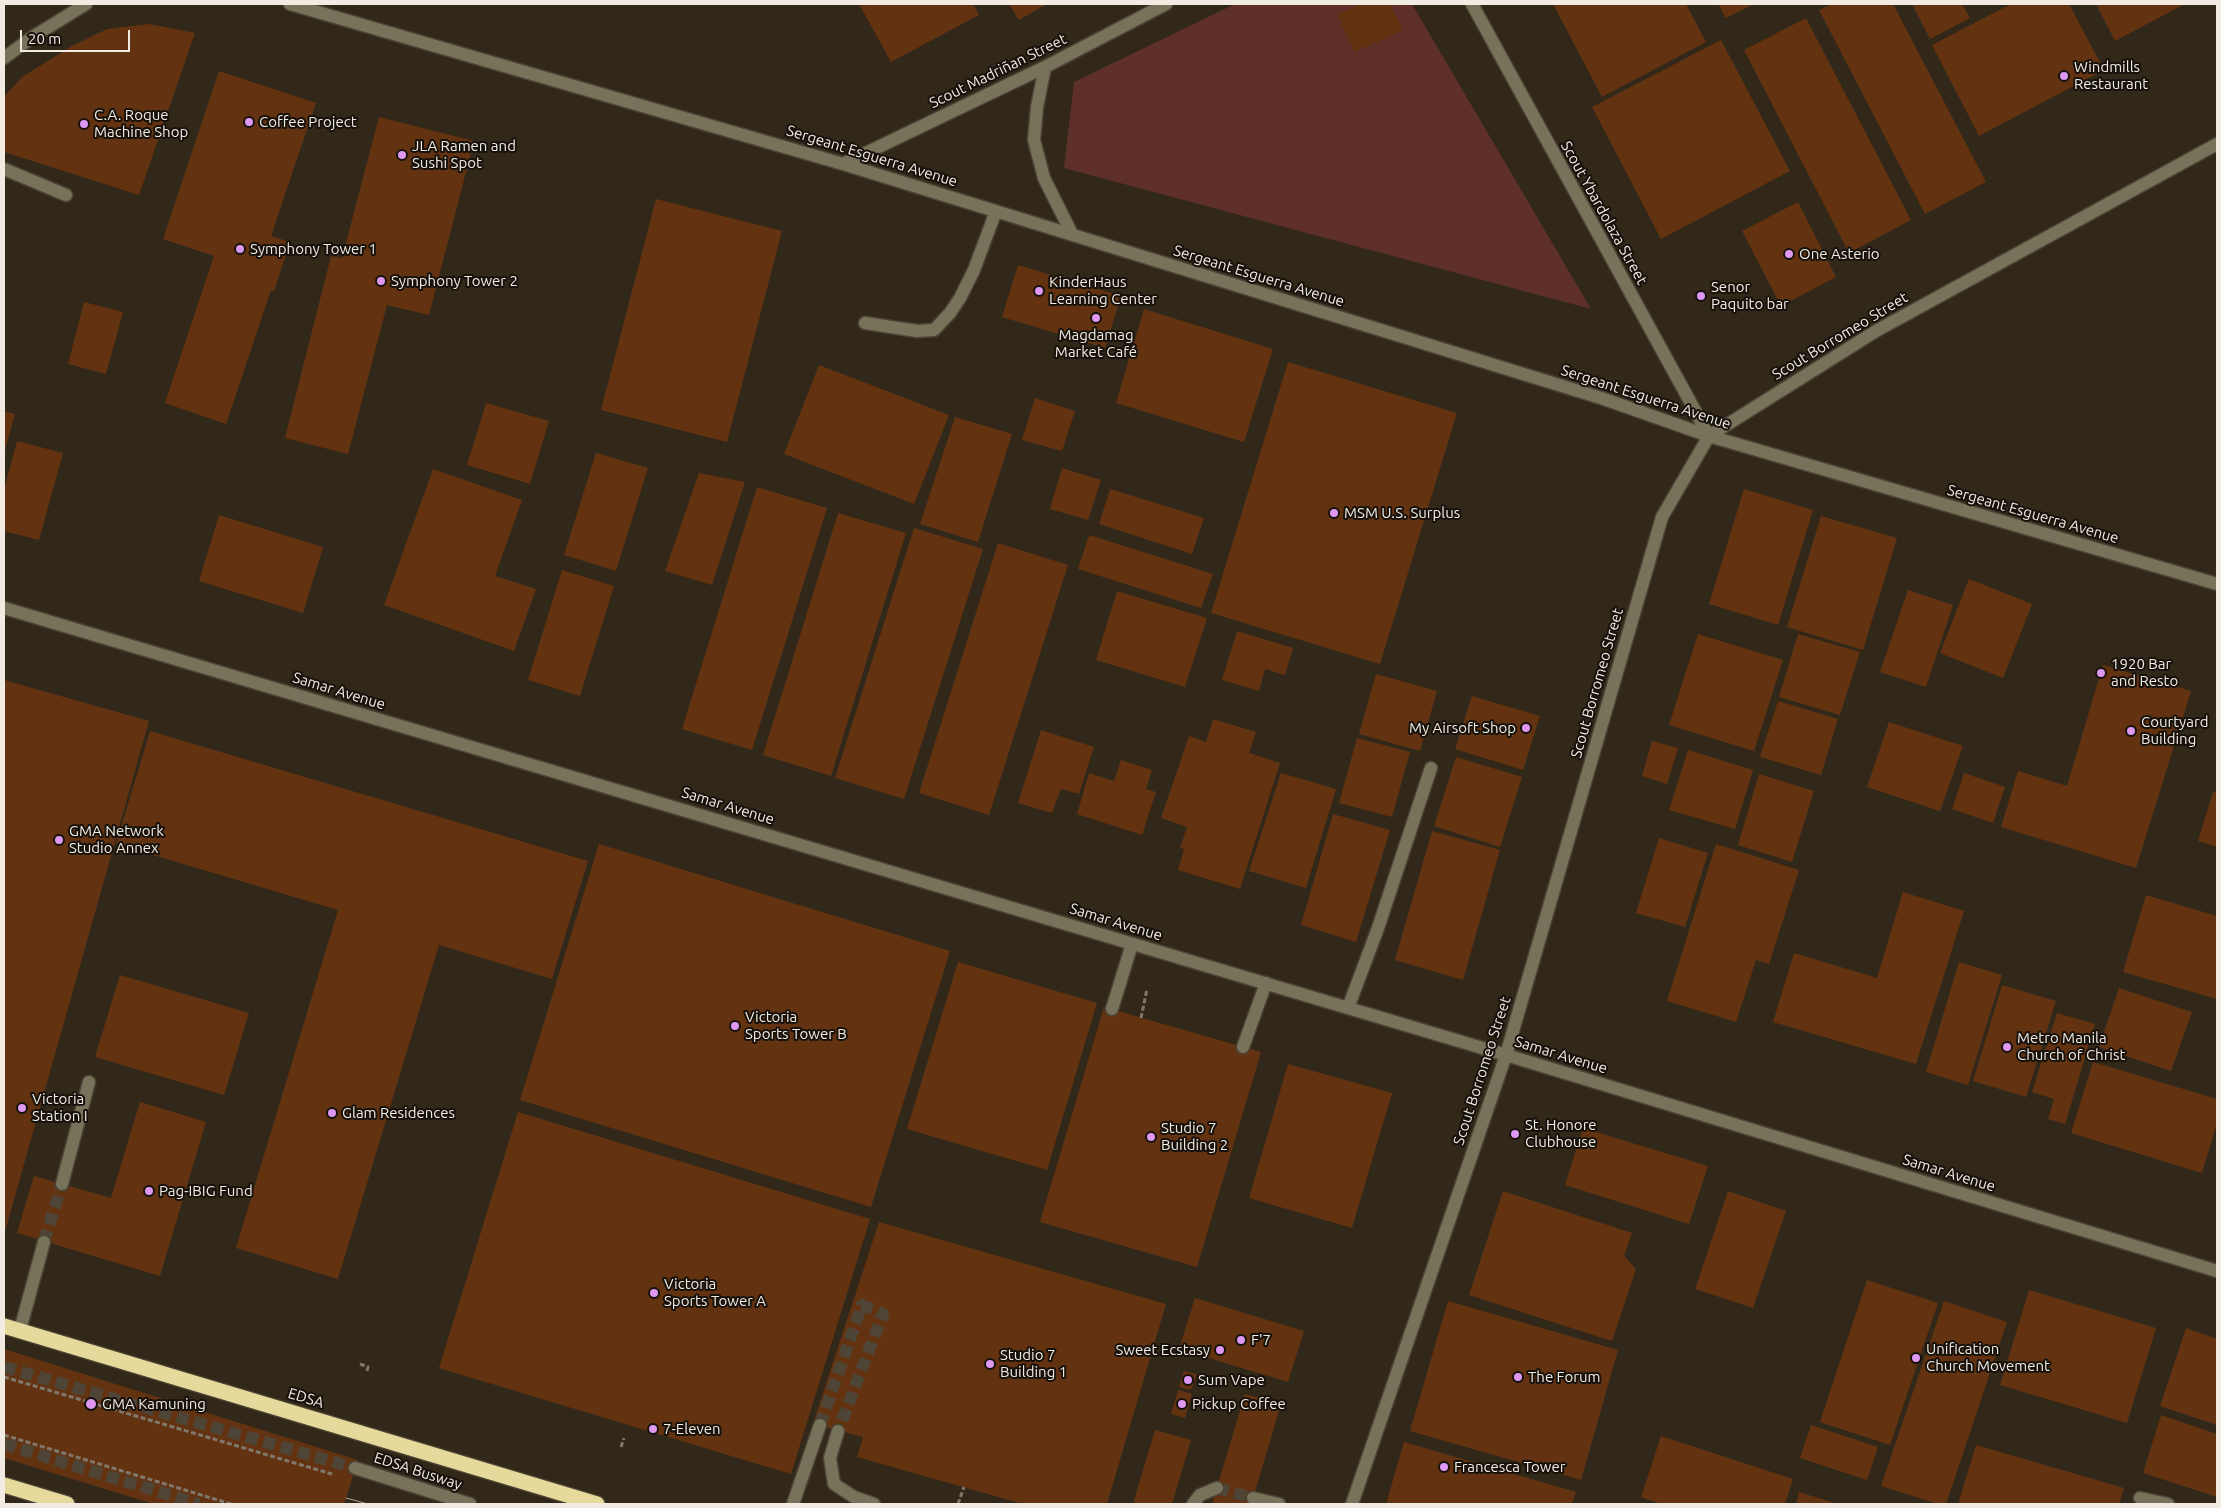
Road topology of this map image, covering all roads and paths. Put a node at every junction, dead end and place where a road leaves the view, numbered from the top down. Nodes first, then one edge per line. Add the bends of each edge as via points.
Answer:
1 (86, 4) edge
2 (290, 4) edge
3 (1166, 4) edge
4 (1472, 4) edge
5 (4, 58) edge
6 (1046, 67) junction
7 (2217, 144) edge
8 (844, 164) junction
9 (4, 169) edge
10 (66, 195) dead end
11 (996, 211) junction
12 (1072, 234) junction
13 (864, 323) dead end
14 (1709, 436) junction
15 (2217, 584) edge
16 (4, 608) edge
17 (1431, 768) dead end
18 (1132, 944) junction
19 (1266, 983) junction
20 (1348, 1008) junction
21 (1112, 1009) dead end
22 (1242, 1047) dead end
23 (1506, 1055) junction
24 (89, 1082) dead end
25 (62, 1184) tunnel mouth
26 (44, 1242) tunnel mouth
27 (2217, 1272) edge
28 (4, 1326) edge
29 (20, 1330) junction
30 (360, 1364) dead end
31 (367, 1371) dead end
32 (4, 1377) edge
33 (820, 1426) tunnel mouth
34 (838, 1431) tunnel mouth
35 (4, 1435) edge
36 (624, 1438) dead end
37 (622, 1447) dead end
38 (355, 1468) tunnel mouth
39 (333, 1475) dead end
40 (4, 1485) edge
41 (964, 1487) dead end
42 (1217, 1488) dead end
43 (1253, 1498) tunnel mouth
44 (2140, 1498) dead end
45 (67, 1504) edge
46 (231, 1504) edge
47 (470, 1504) edge
48 (597, 1504) edge
49 (793, 1504) edge
50 (874, 1504) edge
51 (958, 1504) edge
52 (1193, 1504) edge
53 (1278, 1504) edge
54 (1352, 1504) edge
55 (2168, 1504) edge

1 - 5 street
2 - 8 street, Sergeant Esguerra Avenue
3 - 6 street, Scout Madriñan Street
4 - 14 street, Scout Ybardolaza Street
6 - 8 street, Scout Madriñan Street
6 - 12 street via 1034,140 1044,178
7 - 14 street, Scout Borromeo Street via 1876,331
8 - 11 street, Sergeant Esguerra Avenue
9 - 10 street
11 - 12 street, Sergeant Esguerra Avenue
11 - 13 street via 960,298 934,330 918,331
12 - 14 street, Sergeant Esguerra Avenue via 1601,398
14 - 15 street, Sergeant Esguerra Avenue
14 - 23 street, Scout Borromeo Street via 1662,517
16 - 18 street, Samar Avenue
17 - 20 street
18 - 19 street, Samar Avenue
18 - 21 street
19 - 20 street, Samar Avenue
19 - 22 street
20 - 23 street, Samar Avenue
23 - 27 street, Samar Avenue
23 - 54 street, Scout Borromeo Street
24 - 25 street
26 - 29 street
28 - 29 highway, EDSA
29 - 48 highway, EDSA
30 - 31 path via 368,1367
32 - 39 path
33 - 49 street
34 - 50 street via 830,1458 834,1484 854,1497
35 - 46 path
36 - 37 path
38 - 47 street, EDSA Busway
40 - 45 highway
41 - 51 path
42 - 52 street via 1200,1495
43 - 53 street
44 - 55 street

